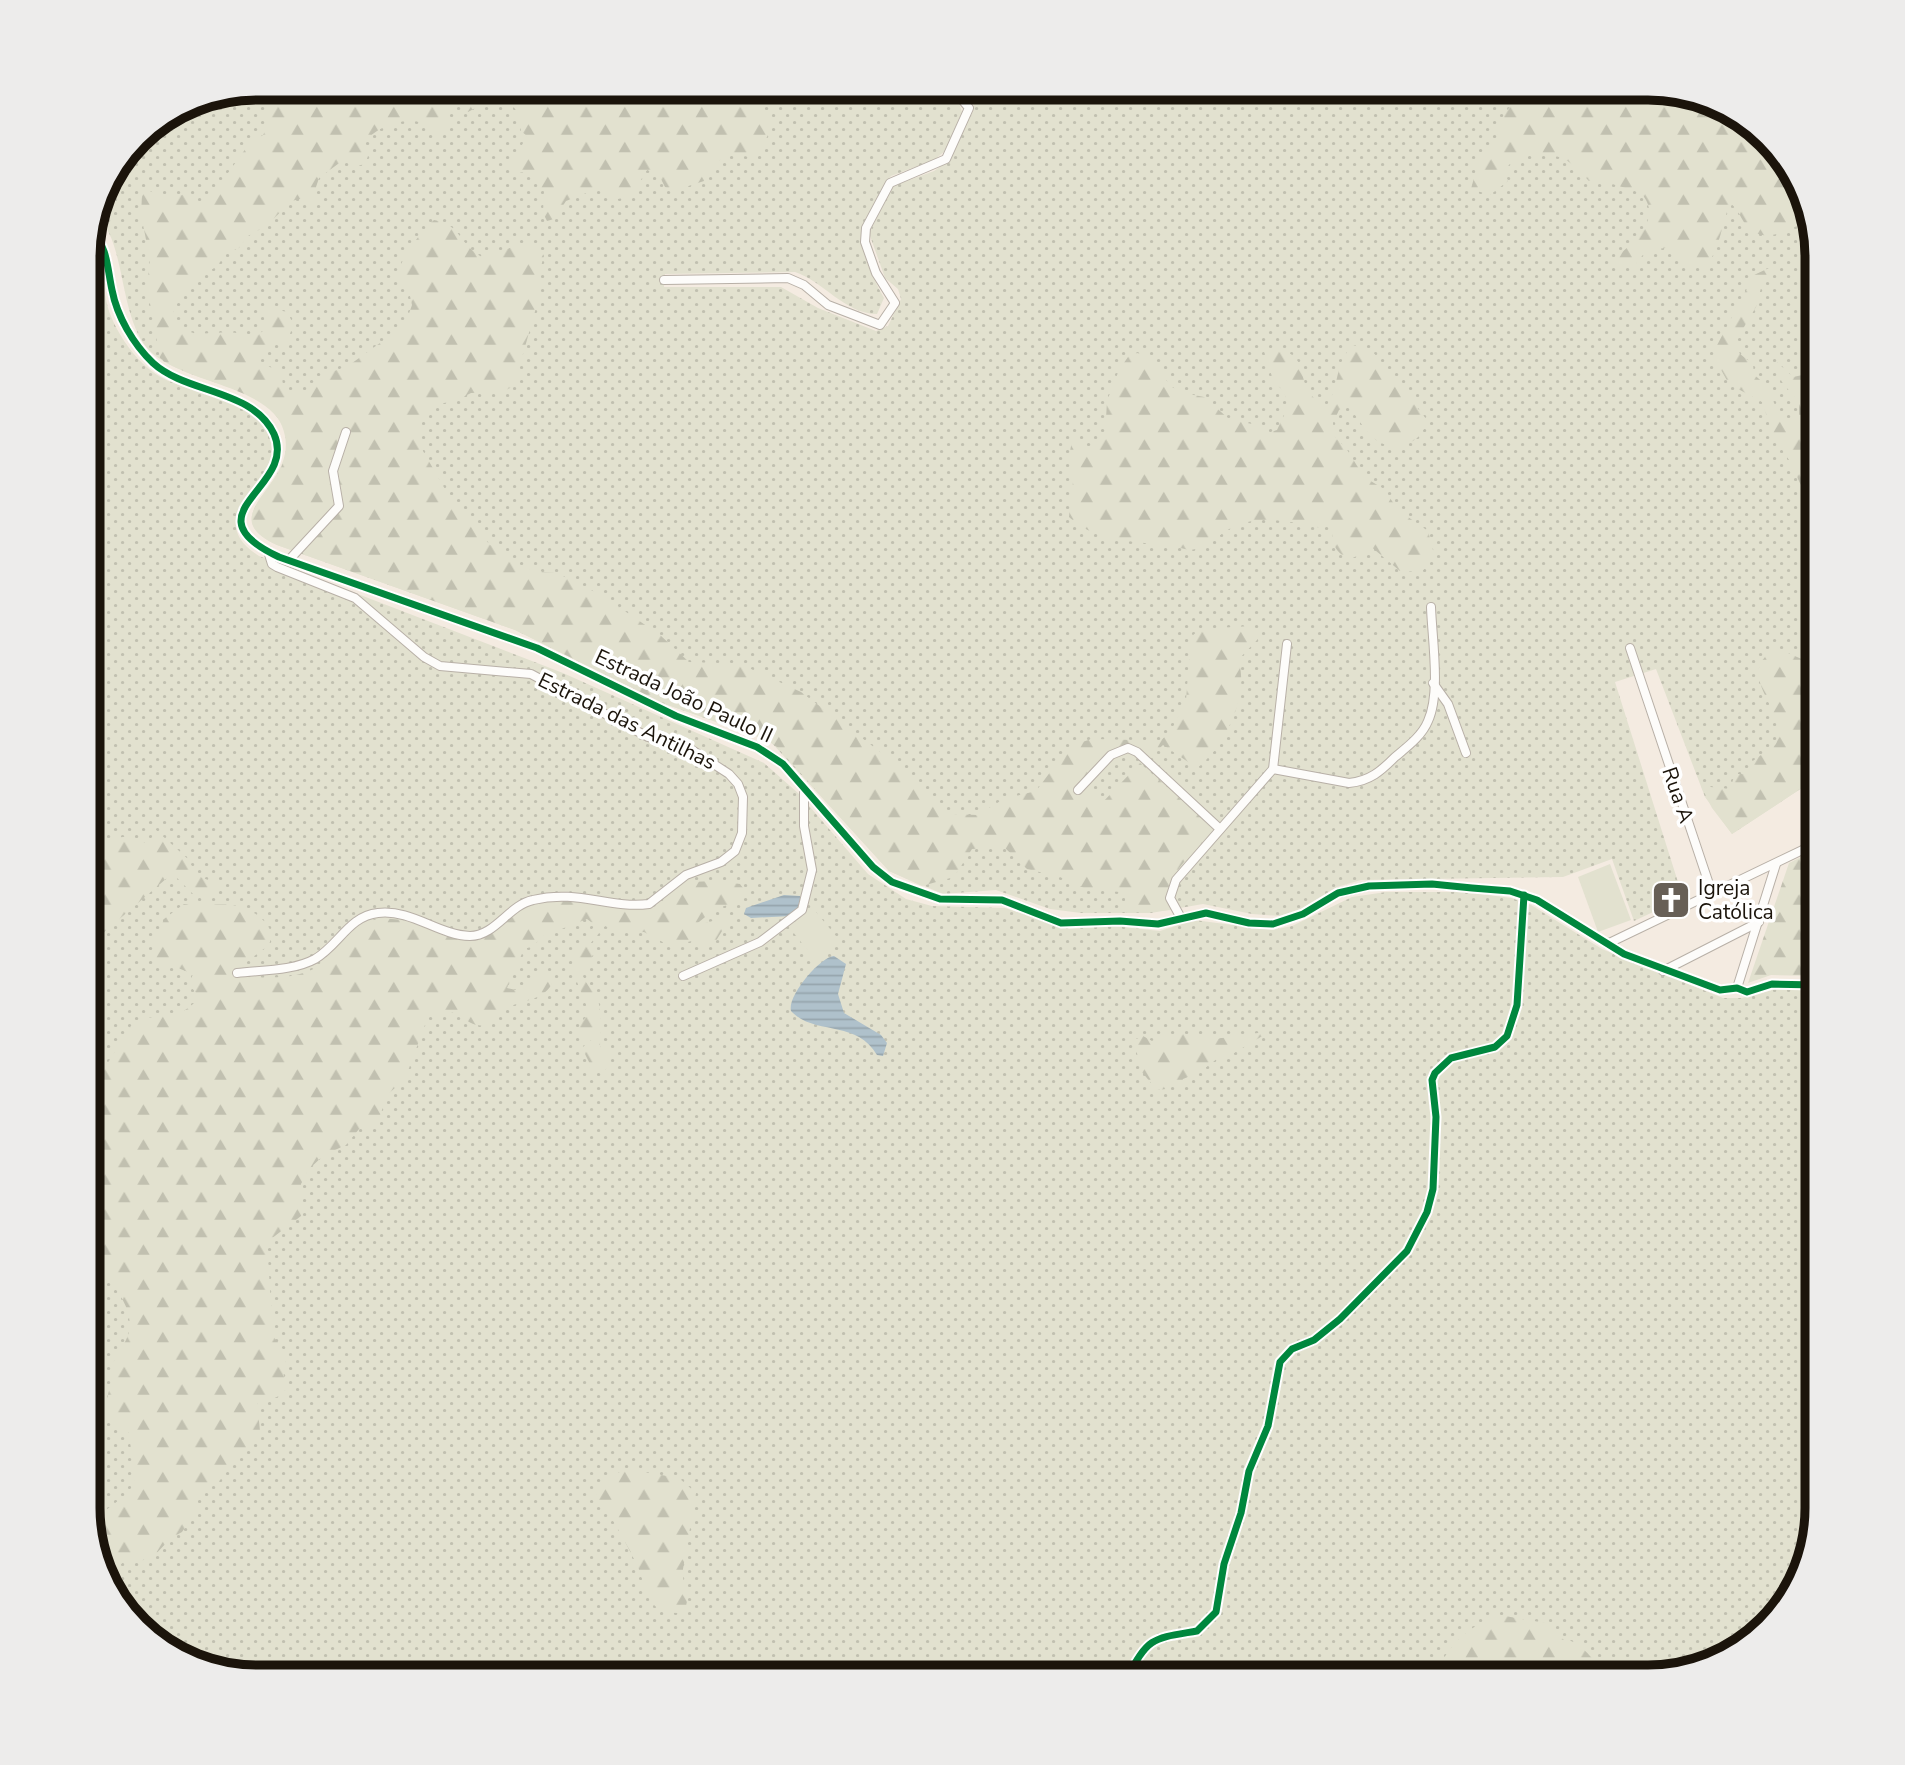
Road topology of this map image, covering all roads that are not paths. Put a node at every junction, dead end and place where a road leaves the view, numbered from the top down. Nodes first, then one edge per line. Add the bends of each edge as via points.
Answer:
1 (962, 100) edge
2 (100, 245) edge
3 (664, 280) dead end
4 (346, 432) dead end
5 (268, 551) junction
6 (289, 560) junction
7 (1431, 607) dead end
8 (1287, 644) dead end
9 (1630, 648) dead end
10 (1433, 683) junction
11 (1466, 753) dead end
12 (1273, 769) junction
13 (804, 789) junction
14 (1078, 790) dead end
15 (1220, 830) junction
16 (1805, 849) edge
17 (1776, 864) junction
18 (1712, 893) junction
19 (1524, 895) junction
20 (1181, 918) junction
21 (1759, 922) junction
22 (1607, 944) junction
23 (1663, 971) junction
24 (237, 973) dead end
25 (683, 976) dead end
26 (1805, 985) edge
27 (1737, 988) junction
28 (1134, 1665) edge

1 - 3 street via 969,108 951,150 938,164 890,183 866,228 865,242 876,273 895,303 880,325 828,305 788,278
2 - 5 street, Estrada João Paulo II via 108,259 117,309 148,358 175,378 244,405 271,429 277,445 275,466 248,502 241,523 246,537
4 - 6 street via 333,471 339,506
5 - 6 street, Estrada João Paulo II
5 - 24 street, Estrada das Antilhas via 277,568 355,598 440,666 531,674 648,737 692,750 738,784 744,818 740,843 729,857 686,875 649,904 579,895 543,897 520,904 473,936 398,914 378,913 356,921 312,961
6 - 13 street, Estrada João Paulo II via 537,648 676,716 768,753
7 - 10 street
8 - 12 street
9 - 18 street, Rua A
10 - 11 street via 1448,704
10 - 12 street via 1432,709 1425,727 1371,778 1349,783
12 - 15 street
13 - 20 street, Estrada João Paulo II via 873,867 892,882 930,897 1002,900 1061,923 1158,924
13 - 25 street via 804,826 812,870 802,910 760,942
14 - 15 street via 1111,755 1128,748
15 - 20 street via 1172,887 1170,898
16 - 17 street
17 - 18 street
17 - 21 street
18 - 22 street
19 - 20 street, Estrada João Paulo II via 1432,884 1369,886 1338,893 1303,914 1273,924 1206,913
19 - 22 street, Estrada João Paulo II
19 - 28 street via 1517,1005 1507,1036 1495,1047 1451,1058 1432,1080 1434,1181 1415,1238 1395,1267 1349,1311 1280,1362 1268,1426 1249,1471 1224,1563 1216,1612 1197,1631 1166,1634 1151,1641
21 - 23 street
21 - 27 street
22 - 23 street, Estrada João Paulo II
23 - 27 street, Estrada João Paulo II via 1720,990
26 - 27 street, Estrada João Paulo II via 1772,984 1747,992

